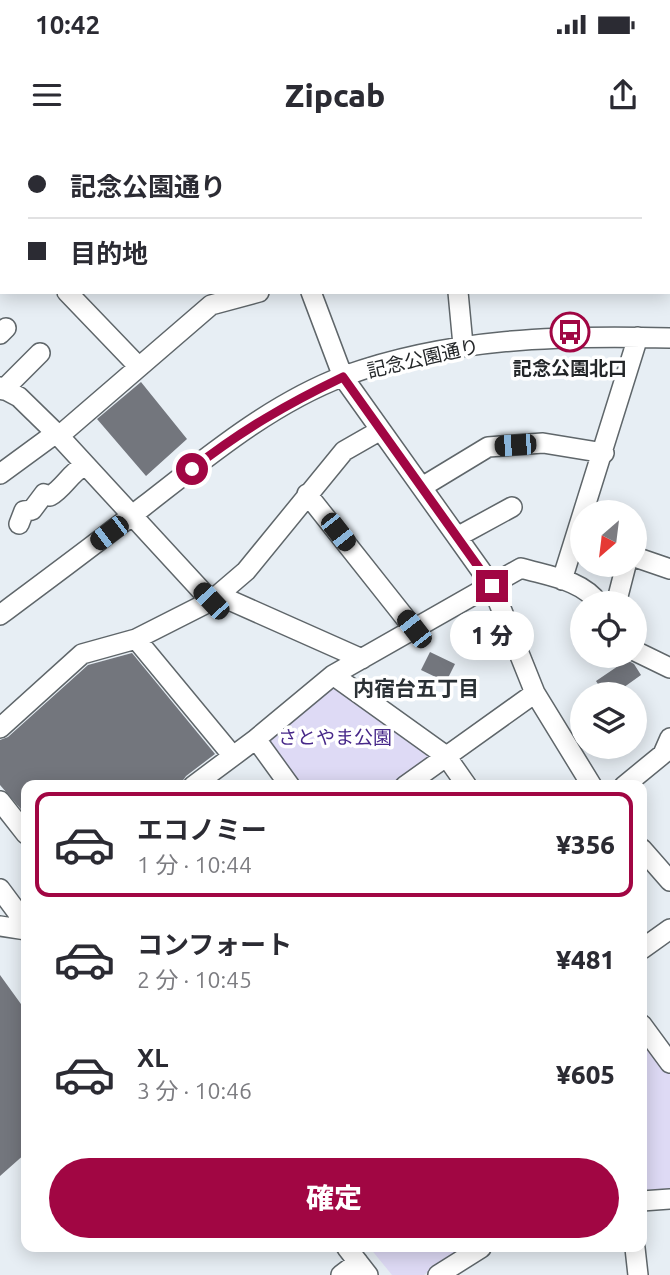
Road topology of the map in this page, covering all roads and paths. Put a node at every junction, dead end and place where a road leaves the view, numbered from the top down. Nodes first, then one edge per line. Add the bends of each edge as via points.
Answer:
1 (242, 294) edge
2 (312, 294) edge
3 (458, 294) edge
4 (79, 297) edge
5 (209, 298) edge
6 (638, 337) junction
7 (670, 338) edge
8 (463, 345) junction
9 (40, 353) dead end
10 (139, 367) junction
11 (343, 377) junction
12 (2, 389) edge
13 (379, 431) junction
14 (58, 435) junction
15 (604, 453) junction
16 (85, 465) junction
17 (0, 474) edge
18 (422, 487) junction
19 (307, 494) junction
20 (588, 500) edge
21 (512, 507) dead end
22 (131, 516) junction
23 (19, 524) dead end
24 (457, 537) junction
25 (570, 554) edge
26 (648, 561) edge
27 (670, 569) edge
28 (562, 580) junction
29 (492, 586) junction
30 (589, 591) edge
31 (215, 598) junction
32 (0, 615) edge
33 (414, 629) junction
34 (136, 639) junction
35 (647, 657) edge
36 (362, 659) junction
37 (670, 668) edge
38 (333, 675) junction
39 (536, 693) junction
40 (0, 728) edge
41 (256, 739) junction
42 (668, 749) edge
43 (232, 755) junction
44 (446, 756) junction
45 (201, 780) edge
46 (286, 780) edge
47 (413, 780) edge
48 (463, 780) edge
49 (588, 780) edge
50 (631, 780) edge
51 (0, 801) edge
52 (21, 828) edge
53 (647, 855) edge
54 (670, 881) edge
55 (0, 889) edge
56 (21, 920) edge
57 (0, 926) edge
58 (21, 927) edge
59 (670, 929) edge
60 (647, 945) edge
61 (647, 1033) edge
62 (670, 1063) edge
63 (670, 1199) edge
64 (647, 1201) edge
65 (475, 1252) edge
66 (635, 1252) edge
67 (358, 1262) edge
68 (341, 1275) edge
69 (438, 1275) edge
70 (638, 1275) edge

1 - 5 street
2 - 11 street
3 - 8 street
4 - 10 street
5 - 10 street
6 - 7 street, 記念公園通り
6 - 8 street, 記念公園通り
6 - 15 street
8 - 11 street, 記念公園通り
9 - 12 street
10 - 14 street
11 - 13 street
11 - 22 street, 記念公園通り via 233,437
12 - 14 street via 19,397
13 - 18 street
13 - 19 street via 344,452
14 - 16 street
14 - 17 street
15 - 18 street via 543,443 488,447
15 - 20 street
16 - 22 street
16 - 23 street via 73,472 61,490 44,494 32,510 24,511
18 - 24 street
19 - 31 street via 246,571
19 - 33 street
21 - 24 street
22 - 31 street
22 - 32 street, 記念公園通り
24 - 29 street
25 - 28 street
26 - 27 street
28 - 29 street via 521,568
28 - 30 street
29 - 33 street
29 - 39 street
31 - 34 street
31 - 36 street
33 - 36 street
34 - 40 street via 82,654
34 - 43 street
35 - 37 street
36 - 38 street
38 - 41 street
38 - 44 street
39 - 44 street
39 - 49 street
41 - 43 street
41 - 46 street
42 - 50 street
43 - 45 street
44 - 47 street
44 - 48 street
51 - 52 street
53 - 54 street
55 - 56 street
57 - 58 street
59 - 60 street
61 - 62 street
63 - 64 street
65 - 69 street
66 - 70 street
67 - 68 street

